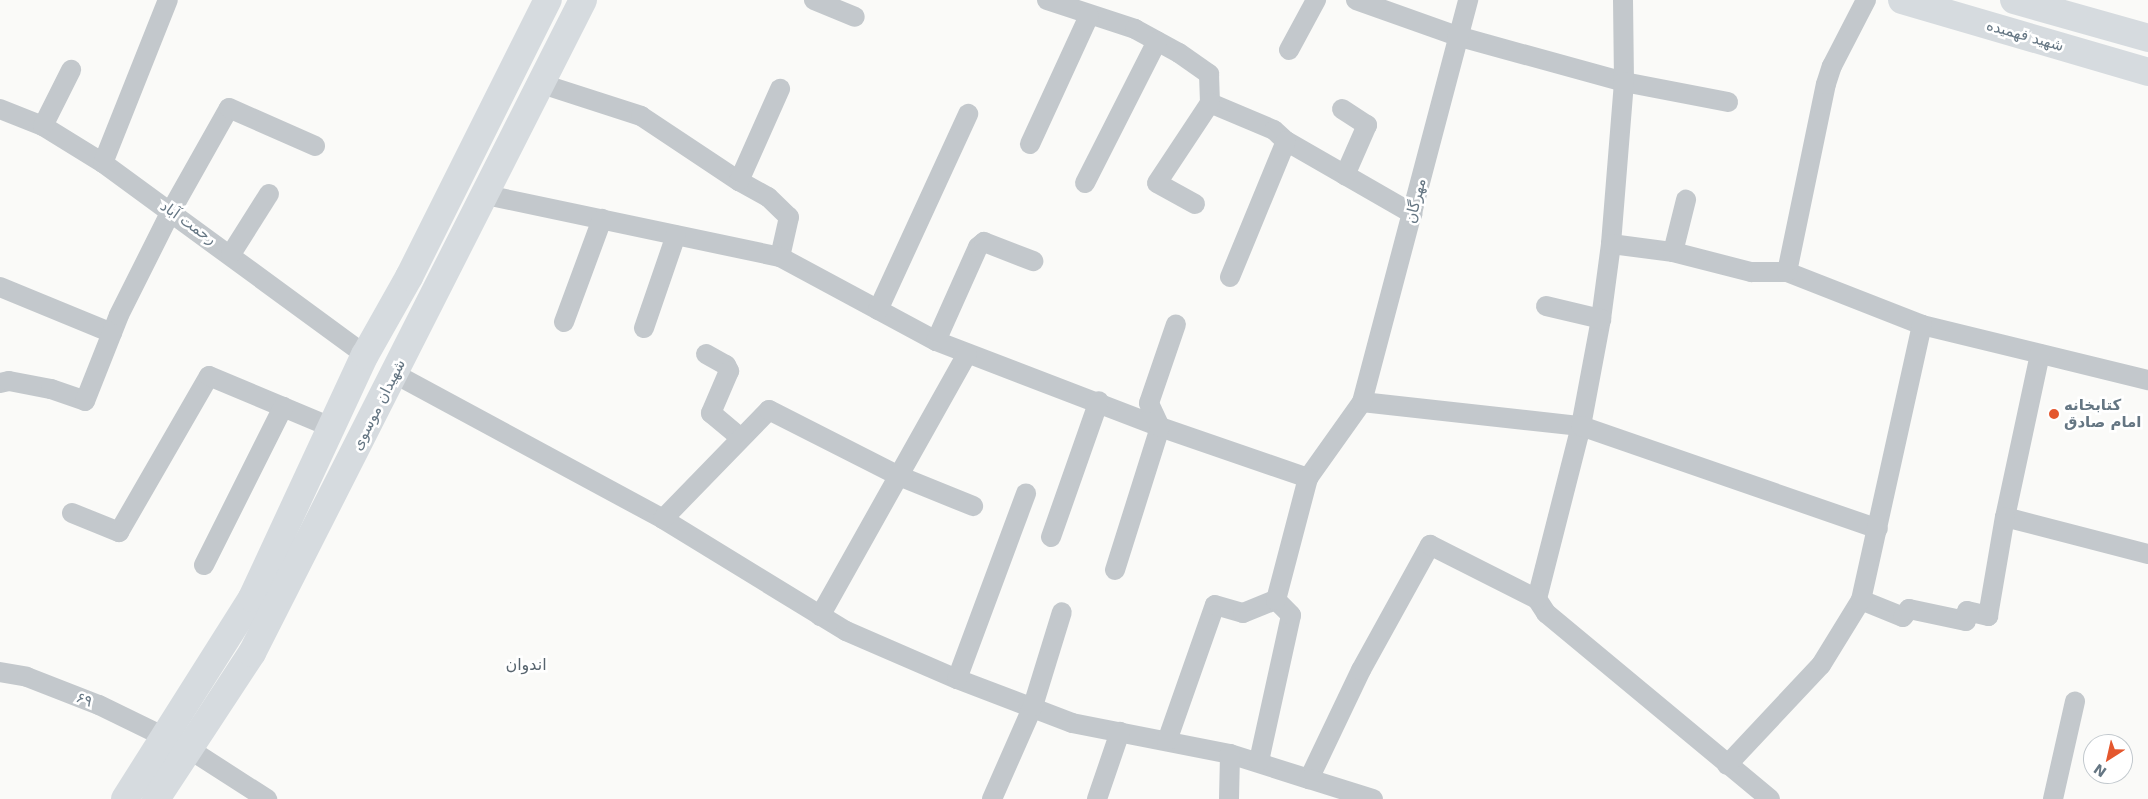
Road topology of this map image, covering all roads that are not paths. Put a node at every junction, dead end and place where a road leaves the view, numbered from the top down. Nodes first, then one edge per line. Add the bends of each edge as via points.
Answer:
1 (168, 0) edge
2 (548, 0) edge
3 (583, 0) edge
4 (814, 0) edge
5 (1047, 0) edge
6 (1316, 0) edge
7 (1356, 0) edge
8 (1468, 0) edge
9 (1623, 0) edge
10 (1866, 0) edge
11 (1902, 0) edge
12 (2014, 0) edge
13 (836, 4) edge
14 (2060, 7) edge
15 (1089, 16) junction
16 (855, 17) dead end
17 (1457, 36) junction
18 (2148, 38) edge
19 (1157, 41) junction
20 (1289, 50) dead end
21 (71, 70) dead end
22 (2148, 72) edge
23 (1624, 82) junction
24 (540, 83) junction
25 (780, 89) dead end
26 (1728, 102) dead end
27 (1210, 103) junction
28 (1342, 109) dead end
29 (0, 110) edge
30 (968, 114) dead end
31 (42, 126) junction
32 (1286, 141) junction
33 (1030, 144) dead end
34 (315, 146) dead end
35 (103, 163) junction
36 (1345, 176) junction
37 (739, 181) junction
38 (1085, 183) dead end
39 (269, 194) dead end
40 (486, 195) junction
41 (1686, 200) dead end
42 (1195, 204) dead end
43 (171, 211) junction
44 (1412, 214) junction
45 (602, 220) junction
46 (676, 235) junction
47 (1611, 244) junction
48 (1673, 252) junction
49 (231, 254) junction
50 (780, 257) junction
51 (1032, 261) dead end
52 (1787, 272) junction
53 (1230, 277) dead end
54 (0, 287) edge
55 (1546, 306) dead end
56 (878, 310) junction
57 (1601, 319) junction
58 (564, 322) dead end
59 (1176, 324) dead end
60 (1922, 325) junction
61 (644, 328) dead end
62 (112, 333) junction
63 (936, 342) junction
64 (706, 354) dead end
65 (967, 354) junction
66 (2040, 354) junction
67 (365, 355) junction
68 (395, 374) junction
69 (2148, 380) edge
70 (0, 383) edge
71 (1099, 401) junction
72 (1362, 402) junction
73 (283, 406) junction
74 (331, 426) junction
75 (1580, 426) junction
76 (1160, 427) junction
77 (740, 437) junction
78 (898, 476) junction
79 (1308, 478) junction
80 (1026, 493) dead end
81 (973, 506) dead end
82 (72, 513) dead end
83 (2005, 517) junction
84 (663, 519) junction
85 (1878, 529) junction
86 (1051, 537) dead end
87 (2148, 554) edge
88 (204, 564) dead end
89 (1115, 570) dead end
90 (1537, 599) junction
91 (1276, 600) junction
92 (1861, 600) junction
93 (1062, 612) dead end
94 (820, 616) junction
95 (0, 672) edge
96 (957, 679) junction
97 (2075, 702) dead end
98 (1033, 706) junction
99 (1120, 732) junction
100 (1168, 742) junction
101 (177, 743) junction
102 (1230, 754) junction
103 (1259, 761) junction
104 (1727, 765) junction
105 (1309, 779) junction
106 (125, 799) edge
107 (156, 799) edge
108 (267, 799) edge
109 (992, 799) edge
110 (1097, 799) edge
111 (1229, 799) edge
112 (1373, 799) edge
113 (1770, 799) edge
114 (2053, 799) edge

1 - 35 street
2 - 67 street, شهیدان موسوی via 409,277
3 - 24 street, شهیدان موسوی
4 - 13 street
5 - 15 street
6 - 20 street
7 - 17 street
8 - 17 street, مهرگان
9 - 23 street
10 - 52 street via 1826,84
11 - 22 street, شهید فهمیده
12 - 14 street
13 - 16 street
14 - 18 street
15 - 19 street via 1134,29
15 - 33 street
17 - 23 street
17 - 44 street, مهرگان
19 - 27 street via 1209,74
19 - 38 street
21 - 31 street
23 - 26 street
23 - 47 street
24 - 37 street via 640,116
24 - 40 street, شهیدان موسوی
25 - 37 street
27 - 32 street via 1274,130
27 - 42 street via 1157,183
28 - 36 street via 1367,125
29 - 31 street, رحمت آباد
30 - 56 street
31 - 35 street, رحمت آباد
32 - 36 street
32 - 53 street
34 - 43 street via 228,108
35 - 43 street, رحمت آباد
36 - 44 street
37 - 50 street via 768,196 789,217
39 - 49 street
40 - 45 street
40 - 68 street, شهیدان موسوی
41 - 48 street
43 - 49 street, رحمت آباد
43 - 62 street
44 - 72 street, مهرگان
45 - 46 street
45 - 58 street
46 - 50 street
46 - 61 street
47 - 48 street
47 - 57 street
48 - 52 street via 1751,272
49 - 67 street, رحمت آباد
50 - 56 street
51 - 63 street via 984,242 978,247
52 - 60 street
54 - 62 street
55 - 57 street
56 - 63 street
57 - 75 street
59 - 76 street via 1149,404
60 - 66 street
60 - 85 street
62 - 70 street via 86,400 51,389 9,381
63 - 65 street
64 - 77 street via 726,365 729,371 711,413
65 - 71 street
65 - 78 street
66 - 69 street
66 - 83 street
67 - 74 street, شهیدان موسوی
68 - 84 street
68 - 101 street, شهیدان موسوی via 252,653
71 - 76 street
71 - 86 street
72 - 75 street
72 - 79 street
73 - 74 street
73 - 82 street via 209,376 119,532
73 - 88 street
74 - 101 street, شهیدان موسوی via 252,598
75 - 85 street
75 - 90 street
76 - 79 street
76 - 89 street
77 - 78 street via 769,410
77 - 84 street
78 - 81 street
78 - 94 street
79 - 91 street
80 - 96 street
83 - 87 street
83 - 92 street via 1988,616 1967,611 1966,621 1909,609 1904,617
84 - 94 street
85 - 92 street
90 - 104 street via 1546,613
90 - 105 street via 1430,545 1361,670
91 - 100 street via 1243,613 1215,605
91 - 103 street via 1291,615
92 - 104 street via 1821,665
93 - 98 street
94 - 96 street via 846,631
95 - 101 street, ۶۹ via 27,677 99,705
96 - 98 street
97 - 114 street
98 - 99 street via 1072,723
98 - 109 street
99 - 100 street
99 - 110 street
100 - 102 street
101 - 106 street, شهیدان موسوی
101 - 107 street, شهیدان موسوی
101 - 108 street, ۶۹
102 - 103 street
102 - 111 street
103 - 105 street
104 - 113 street
105 - 112 street

